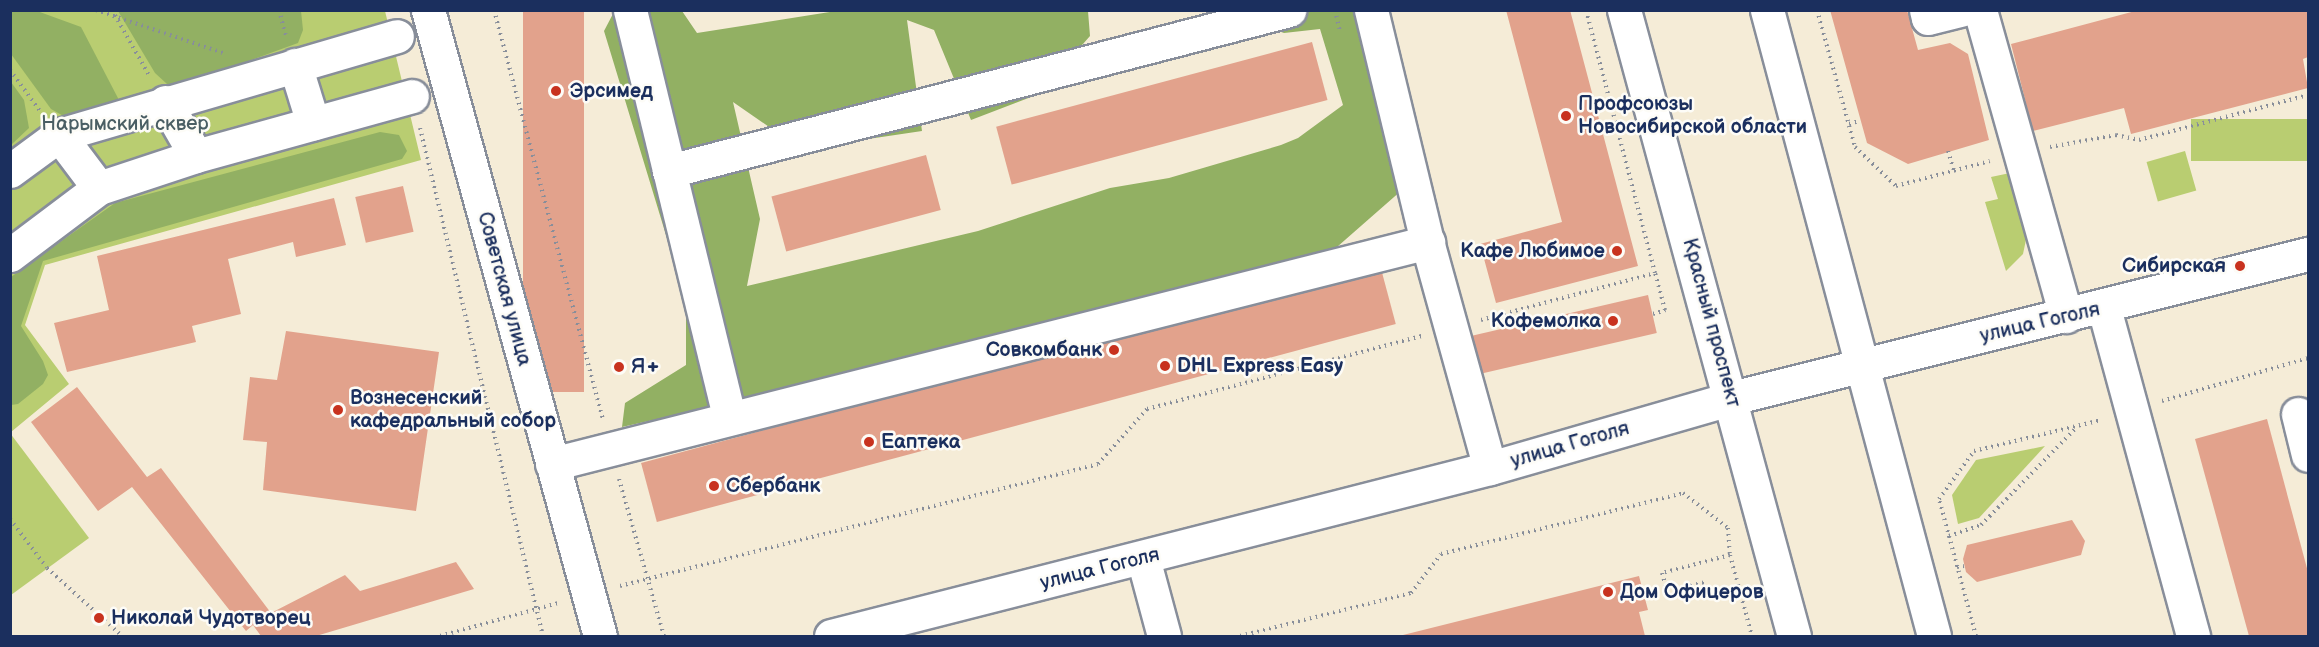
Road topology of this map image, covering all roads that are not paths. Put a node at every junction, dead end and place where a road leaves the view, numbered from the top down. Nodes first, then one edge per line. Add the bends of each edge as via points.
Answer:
1 (428, 10) edge
2 (630, 10) edge
3 (1289, 10) edge
4 (1371, 10) edge
5 (1624, 10) edge
6 (1767, 10) edge
7 (1926, 10) edge
8 (1961, 10) edge
9 (1980, 10) edge
10 (397, 36) dead end
11 (285, 68) junction
12 (412, 96) road end
13 (165, 102) junction
14 (313, 123) junction
15 (59, 135) junction
16 (196, 156) junction
17 (10, 171) edge
18 (669, 171) junction
19 (99, 188) junction
20 (1428, 242) junction
21 (2308, 254) edge
22 (10, 255) edge
23 (2104, 308) junction
24 (2066, 316) junction
25 (1861, 365) junction
26 (1732, 398) junction
27 (2298, 414) dead end
28 (729, 417) junction
29 (2308, 455) edge
30 (552, 464) junction
31 (1490, 468) junction
32 (1143, 558) junction
33 (600, 636) edge
34 (831, 636) edge
35 (1164, 636) edge
36 (1794, 636) edge
37 (1934, 636) edge
38 (2193, 636) edge

1 - 30 main road, Советская улица
2 - 18 main road
3 - 18 main road
4 - 20 main road
5 - 26 main road, Красный проспект
6 - 25 main road
7 - 8 main road via 1928,18
9 - 24 main road
10 - 11 main road
11 - 13 main road
11 - 14 main road
12 - 14 main road
13 - 15 main road
13 - 16 main road
14 - 16 main road
15 - 17 main road
15 - 19 main road
16 - 19 main road
18 - 28 main road
19 - 22 main road
20 - 28 main road
20 - 31 main road
21 - 23 main road, улица Гоголя
23 - 24 main road, улица Гоголя
23 - 38 main road
24 - 25 main road, улица Гоголя
25 - 26 main road, улица Гоголя
25 - 37 main road
26 - 31 main road, улица Гоголя
26 - 36 main road, Красный проспект
27 - 29 main road
28 - 30 main road
30 - 33 main road, Советская улица
31 - 32 main road, улица Гоголя
32 - 34 main road, улица Гоголя
32 - 35 main road

